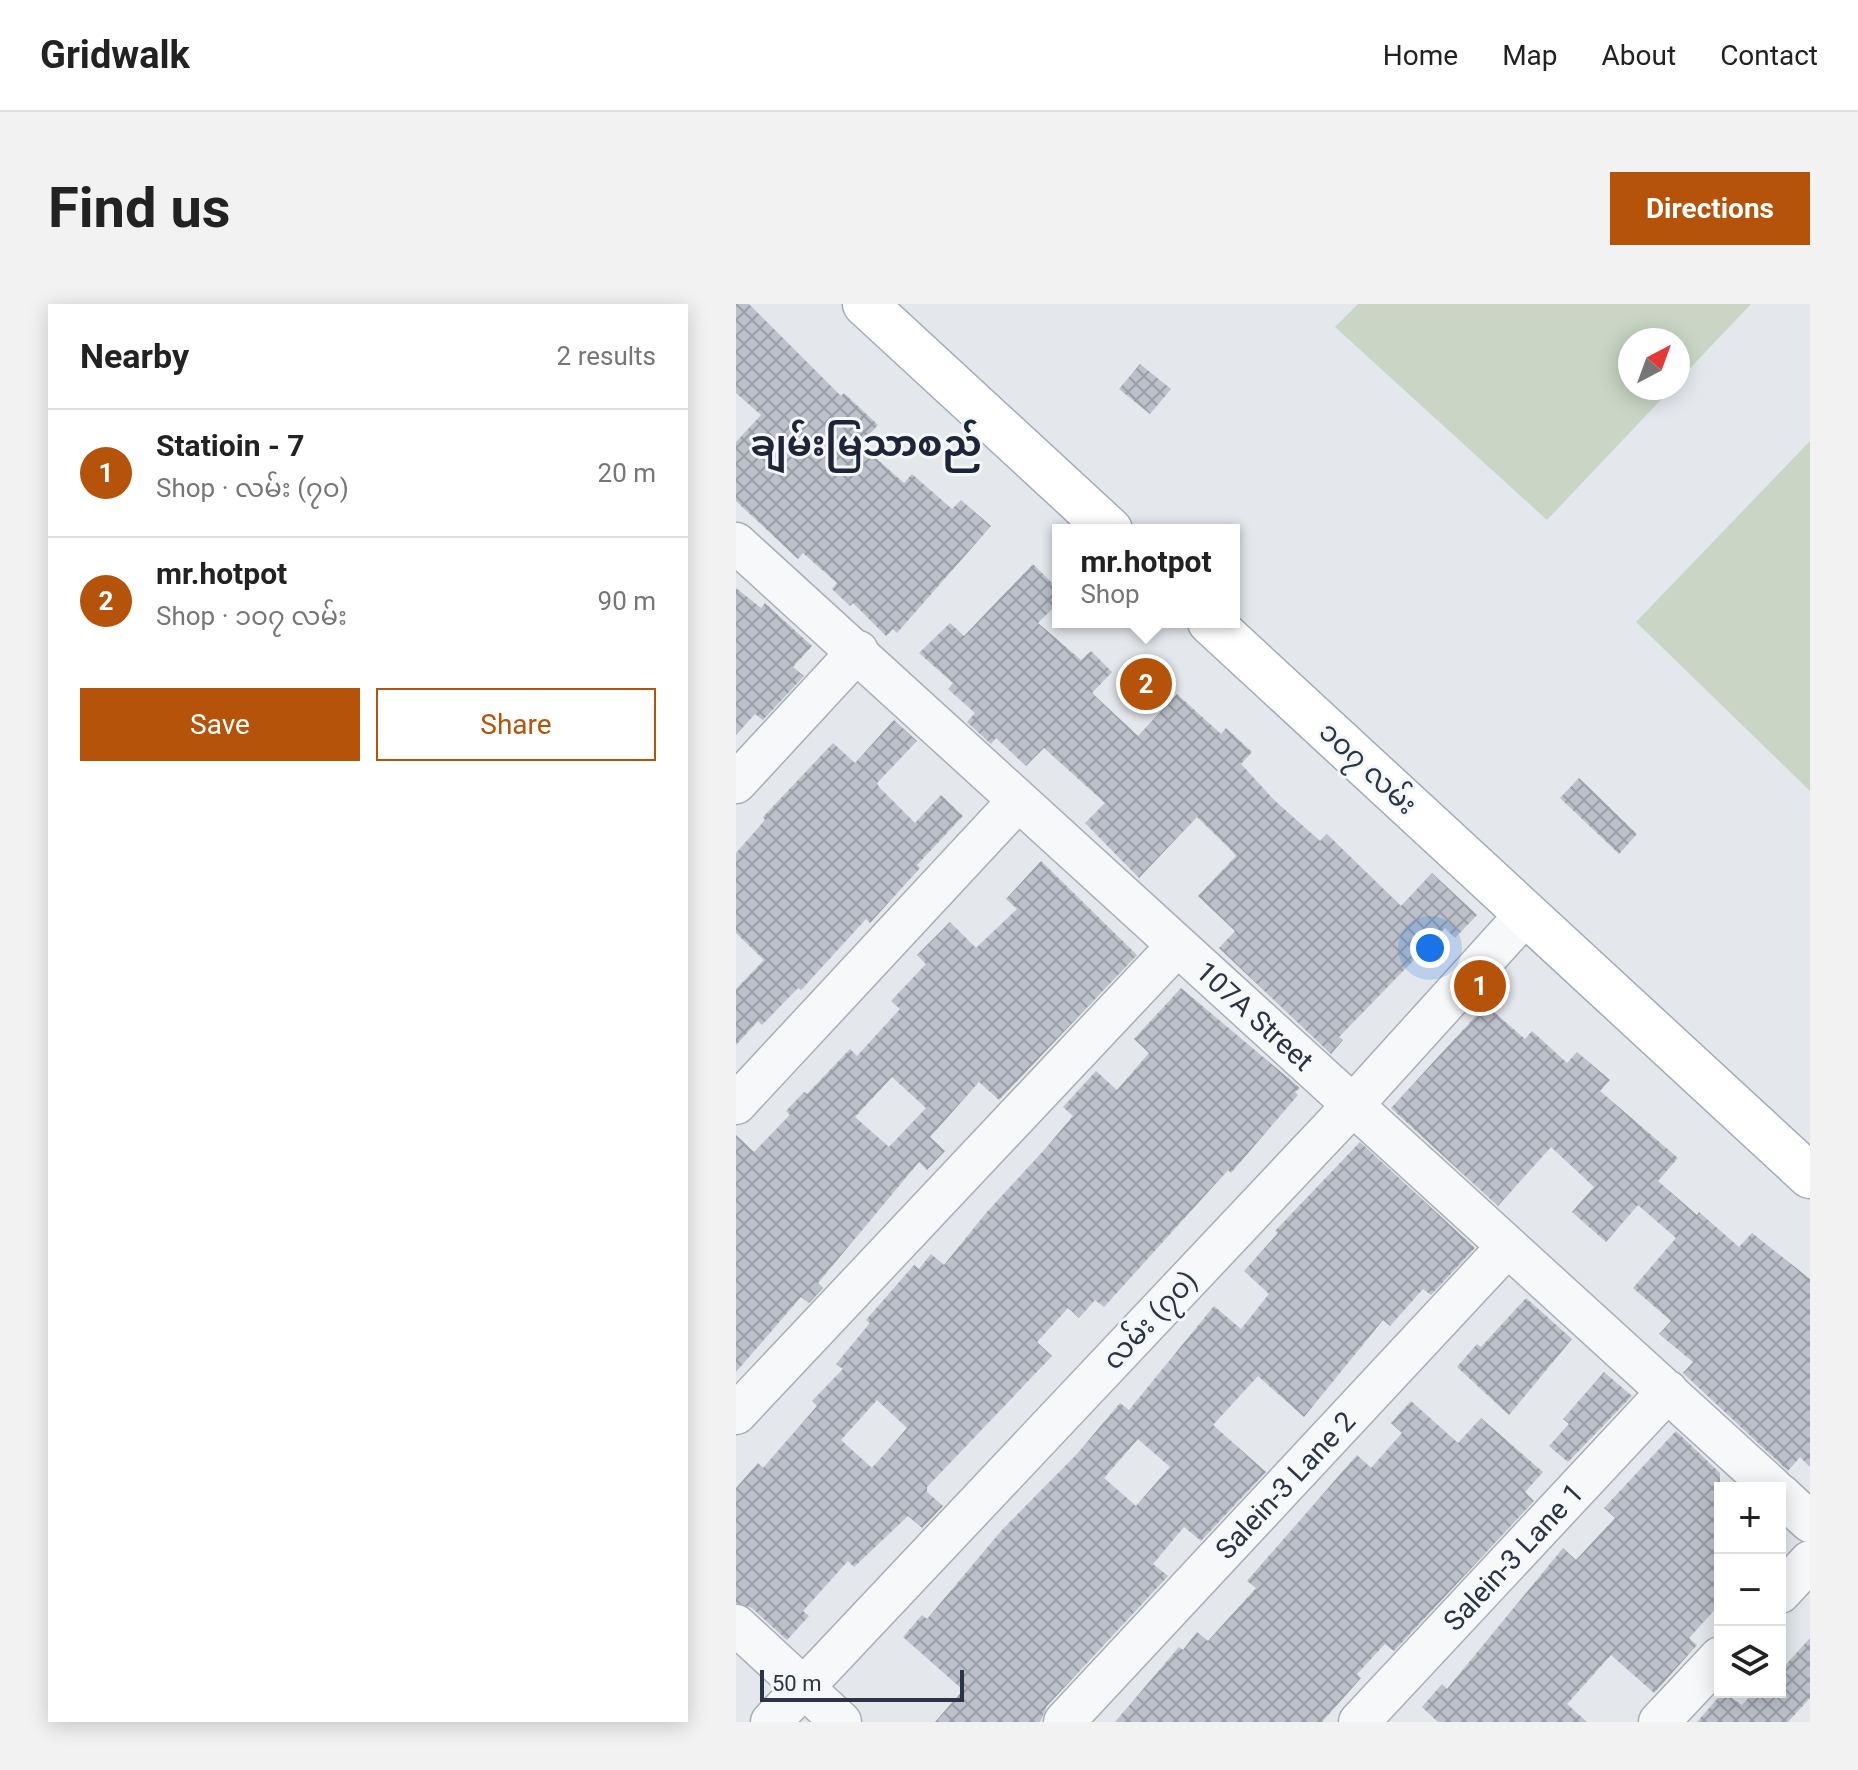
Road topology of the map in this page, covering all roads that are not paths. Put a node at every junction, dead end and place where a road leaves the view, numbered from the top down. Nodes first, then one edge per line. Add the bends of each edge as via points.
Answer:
1 (865, 304) edge
2 (1103, 524) edge
3 (736, 543) edge
4 (1216, 628) edge
5 (858, 651) junction
6 (736, 783) edge
7 (1018, 801) junction
8 (1526, 914) junction
9 (1176, 947) junction
10 (736, 1104) edge
11 (1352, 1106) junction
12 (1810, 1176) edge
13 (1507, 1247) junction
14 (1668, 1391) junction
15 (736, 1414) edge
16 (1767, 1482) edge
17 (1786, 1500) edge
18 (1810, 1522) edge
19 (1810, 1561) edge
20 (1786, 1587) edge
21 (736, 1625) edge
22 (1714, 1663) edge
23 (804, 1687) junction
24 (771, 1722) edge
25 (841, 1722) edge
26 (1064, 1722) edge
27 (1359, 1722) edge
28 (1659, 1722) edge

1 - 2 main road
3 - 5 street, 107A Street
4 - 8 main road, ၁၀၇ လမ်း
5 - 6 street
5 - 7 street, 107A Street
7 - 9 street, 107A Street
7 - 10 street
8 - 11 street, လမ်း (၇၀)
8 - 12 main road, ၁၀၇ လမ်း
9 - 11 street, 107A Street
9 - 15 street
11 - 13 street, 107A Street
11 - 23 street, လမ်း (၇၀)
13 - 14 street, 107A Street
13 - 26 street, Salein-3 Lane 2
14 - 16 street, 107A Street
14 - 27 street, Salein-3 Lane 1
17 - 18 street
19 - 20 street
21 - 23 street
22 - 28 street
23 - 24 street, လမ်း (၇၀)
23 - 25 street

